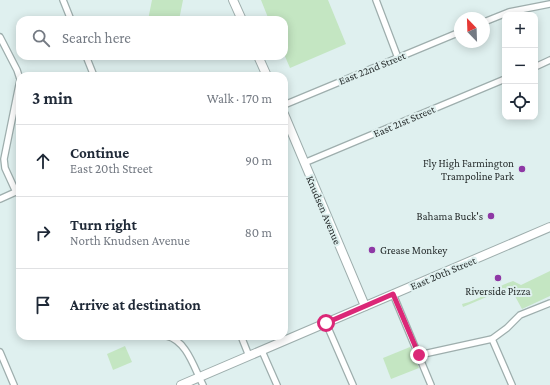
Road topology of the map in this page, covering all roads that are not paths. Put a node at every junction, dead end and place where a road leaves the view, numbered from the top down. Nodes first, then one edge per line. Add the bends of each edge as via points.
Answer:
1 (63, 0) edge
2 (233, 0) edge
3 (376, 0) edge
4 (550, 4) edge
5 (69, 16) edge
6 (240, 16) edge
7 (490, 20) edge
8 (454, 35) edge
9 (0, 37) edge
10 (398, 58) junction
11 (88, 60) edge
12 (260, 60) edge
13 (550, 60) edge
14 (538, 66) edge
15 (18, 72) edge
16 (92, 72) edge
17 (265, 72) edge
18 (502, 80) edge
19 (16, 103) edge
20 (288, 103) edge
21 (14, 114) joint
22 (288, 124) edge
23 (304, 163) junction
24 (16, 187) edge
25 (16, 192) edge
26 (0, 199) edge
27 (550, 227) edge
28 (393, 294) junction
29 (550, 303) edge
30 (365, 306) junction
31 (326, 323) junction
32 (492, 338) junction
33 (176, 340) edge
34 (243, 340) edge
35 (287, 340) edge
36 (288, 340) edge
37 (262, 351) junction
38 (0, 352) edge
39 (419, 355) junction
40 (249, 356) junction
41 (201, 381) edge
42 (14, 385) edge
43 (181, 385) edge
44 (277, 385) edge
45 (353, 385) edge
46 (431, 385) edge
47 (512, 385) edge

1 - 5 street
2 - 6 main road
3 - 10 street
4 - 7 street via 509,12
8 - 10 street, East 22nd Street
9 - 15 street
10 - 20 street, East 22nd Street
11 - 16 street
12 - 17 main road
13 - 14 street
18 - 23 street, East 21st Street
19 - 21 street
21 - 24 street via 4,160 5,168
22 - 23 main road, Knudsen Avenue
23 - 30 main road, Knudsen Avenue
25 - 26 street
27 - 28 main road, East 20th Street
28 - 30 main road, East 20th Street
28 - 39 street
29 - 32 street via 520,316
30 - 31 main road, East 20th Street
31 - 36 main road, East 20th Street
31 - 45 street
32 - 39 street
32 - 47 street
33 - 41 street via 182,345
34 - 40 street
35 - 37 main road, East 20th Street
37 - 40 main road, East 20th Street
37 - 44 street
38 - 42 street
39 - 46 street
40 - 41 main road, East 20th Street
41 - 43 main road, East 20th Street

